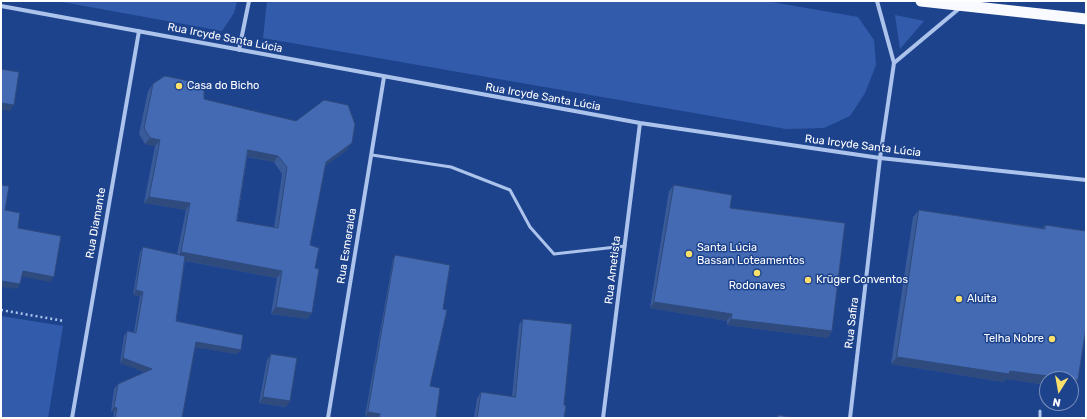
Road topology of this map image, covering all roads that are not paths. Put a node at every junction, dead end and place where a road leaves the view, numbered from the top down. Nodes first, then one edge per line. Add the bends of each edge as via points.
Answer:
1 (249, 1) edge
2 (877, 1) edge
3 (921, 1) edge
4 (1, 6) edge
5 (962, 6) junction
6 (1086, 19) edge
7 (139, 31) junction
8 (239, 50) junction
9 (894, 63) junction
10 (384, 78) junction
11 (640, 124) junction
12 (372, 155) junction
13 (880, 158) junction
14 (1086, 180) edge
15 (625, 246) junction
16 (1040, 411) dead end
17 (72, 418) edge
18 (328, 418) edge
19 (603, 418) edge
20 (850, 418) edge
21 (1040, 418) edge

1 - 8 street
2 - 9 street
3 - 5 highway
4 - 7 street, Rua Ircyde Santa Lúcia
5 - 6 highway
5 - 9 street
7 - 8 street, Rua Ircyde Santa Lúcia
7 - 17 street, Rua Diamante
8 - 10 street, Rua Ircyde Santa Lúcia
9 - 13 street, Rua Safira
10 - 11 street, Rua Ircyde Santa Lúcia
10 - 12 street, Rua Esmeralda
11 - 13 street, Rua Ircyde Santa Lúcia
11 - 15 street, Rua Ametista
12 - 15 lane via 451,167 510,190 530,227 554,254
12 - 18 street, Rua Esmeralda
13 - 14 street, Rua Ircyde Santa Lúcia
13 - 20 street, Rua Safira
15 - 19 street, Rua Ametista
16 - 21 lane

